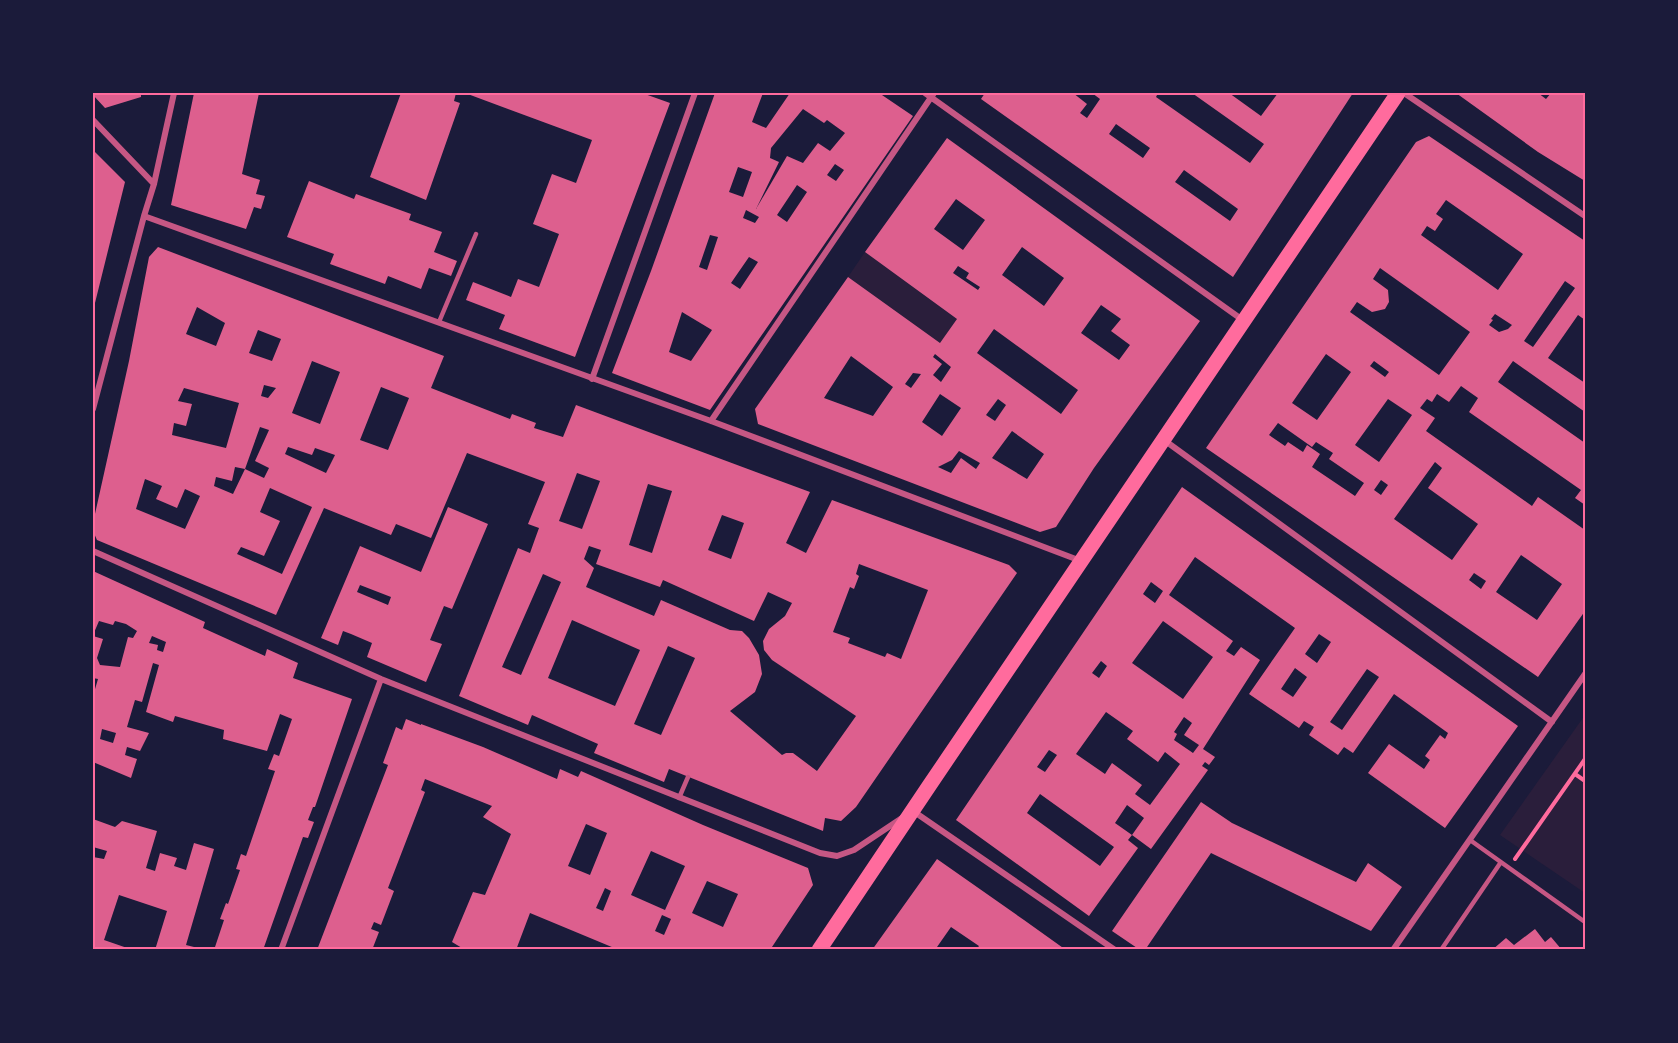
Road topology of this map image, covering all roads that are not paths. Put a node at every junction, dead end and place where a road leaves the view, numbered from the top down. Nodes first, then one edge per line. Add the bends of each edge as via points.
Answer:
1 (174, 93) edge
2 (695, 93) edge
3 (1398, 93) edge
4 (1404, 93) edge
5 (930, 94) edge
6 (93, 120) edge
7 (154, 184) junction
8 (144, 216) junction
9 (1585, 216) edge
10 (476, 234) dead end
11 (1244, 321) junction
12 (439, 322) junction
13 (592, 379) junction
14 (93, 409) edge
15 (711, 421) junction
16 (1163, 440) junction
17 (93, 551) edge
18 (1081, 561) junction
19 (1585, 674) edge
20 (381, 679) junction
21 (1552, 722) junction
22 (688, 777) dead end
23 (679, 798) junction
24 (912, 811) junction
25 (1470, 840) junction
26 (1501, 862) junction
27 (1585, 922) edge
28 (281, 950) edge
29 (819, 950) edge
30 (1115, 950) edge
31 (1393, 950) edge
32 (1441, 950) edge

1 - 7 street
2 - 13 street
3 - 11 main road
4 - 9 street
5 - 11 street
5 - 15 street
6 - 7 street
7 - 8 street
8 - 12 street
8 - 14 street
10 - 12 lane
11 - 16 main road
12 - 13 street
13 - 15 street
15 - 18 street
16 - 18 main road
16 - 21 street
17 - 20 street
18 - 24 main road
19 - 21 street
20 - 23 street
20 - 28 street
21 - 25 street
22 - 23 lane
23 - 24 street via 820,853 837,856 854,850
24 - 29 main road
24 - 30 street
25 - 26 lane
25 - 31 street
26 - 27 lane
26 - 32 lane

